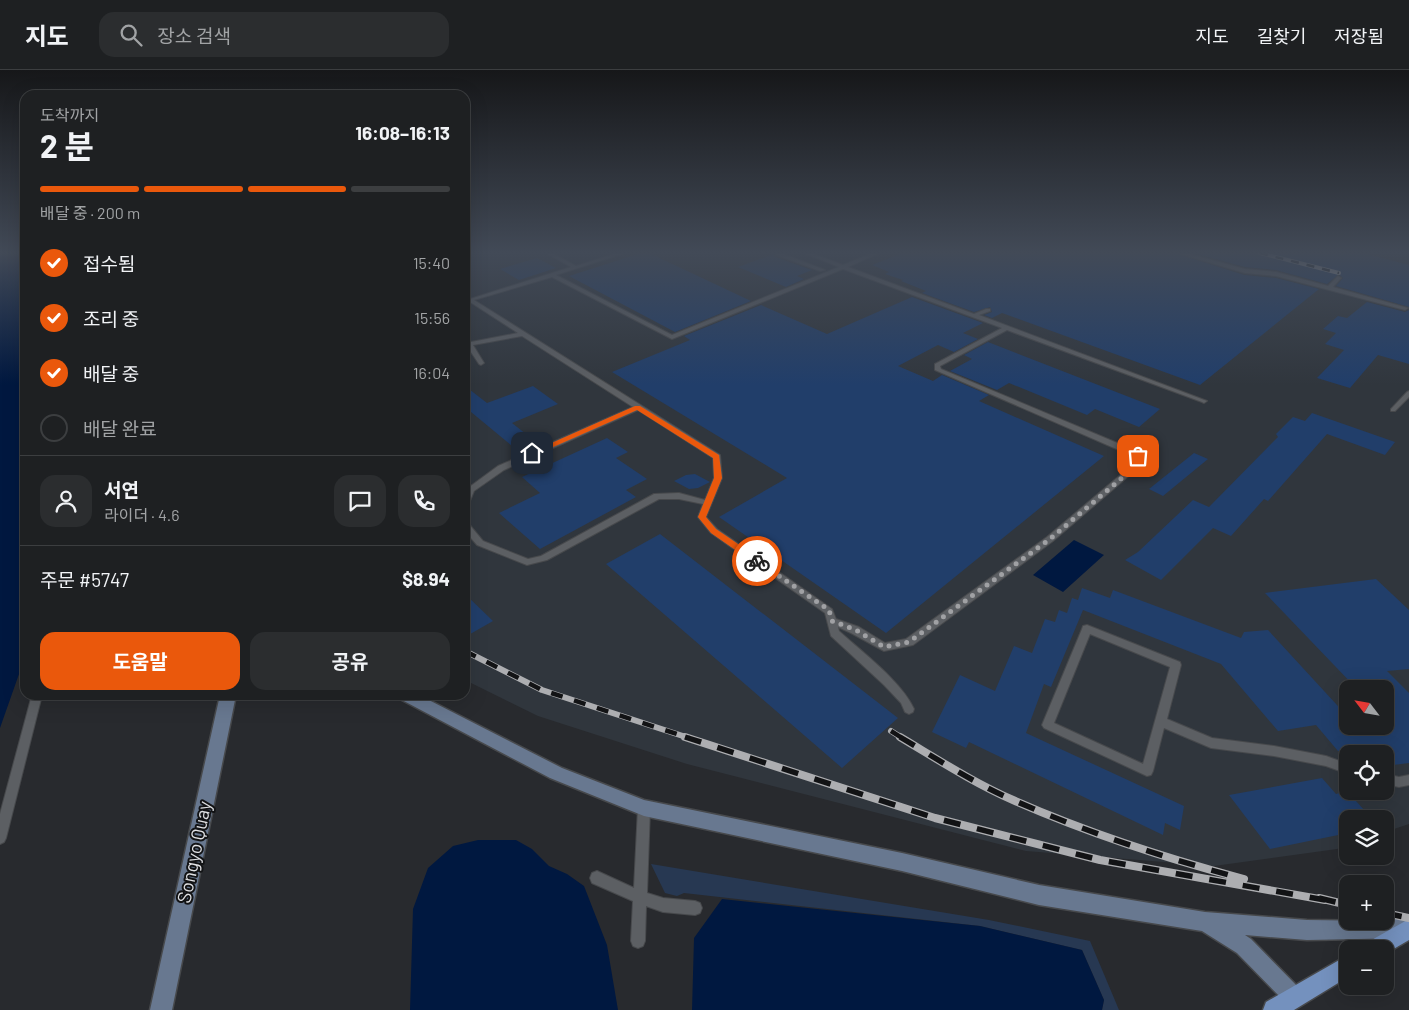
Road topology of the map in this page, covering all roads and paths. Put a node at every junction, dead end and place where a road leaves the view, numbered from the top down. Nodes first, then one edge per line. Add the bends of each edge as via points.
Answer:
1 (595, 297) edge
2 (770, 297) edge
3 (923, 297) edge
4 (1360, 297) edge
5 (470, 302) edge
6 (1405, 308) dead end
7 (988, 310) dead end
8 (973, 316) junction
9 (1005, 328) junction
10 (521, 334) junction
11 (470, 341) edge
12 (470, 346) edge
13 (481, 363) dead end
14 (1409, 394) edge
15 (1204, 401) dead end
16 (638, 407) junction
17 (1393, 410) dead end
18 (470, 492) edge
19 (708, 503) junction
20 (470, 531) edge
21 (832, 621) junction
22 (36, 700) edge
23 (227, 700) edge
24 (415, 700) edge
25 (909, 709) dead end
26 (1161, 721) junction
27 (1339, 766) edge
28 (1409, 780) edge
29 (1394, 781) edge
30 (644, 808) junction
31 (0, 838) edge
32 (597, 878) dead end
33 (639, 897) junction
34 (696, 908) dead end
35 (1205, 922) junction
36 (1409, 929) edge
37 (1390, 940) edge
38 (638, 941) dead end
39 (1339, 970) edge
40 (1294, 997) junction
41 (161, 1010) edge
42 (1274, 1010) edge

1 - 2 lane via 672,336
3 - 8 lane
4 - 6 lane
5 - 10 lane
7 - 8 lane
8 - 9 lane
9 - 15 lane
9 - 21 lane via 937,365 938,370 1131,452 1142,461 1050,539 909,642 884,647 856,630
10 - 11 lane
10 - 16 lane
12 - 13 lane
14 - 17 lane
16 - 18 lane via 501,468
16 - 19 lane via 717,457 718,478
19 - 20 lane via 679,496 657,496 544,558 527,562 480,543
19 - 21 lane via 702,517 714,531 829,610
21 - 25 lane via 836,633 888,682
22 - 31 lane
23 - 41 main road, Songyo Quay
24 - 30 main road via 556,773
26 - 26 lane via 1147,771 1048,725 1087,629 1176,665
26 - 27 lane via 1211,742 1274,751
28 - 29 lane
30 - 33 lane
30 - 35 main road via 1039,894
32 - 33 lane
33 - 34 lane via 663,905
33 - 38 lane
35 - 36 main road via 1307,930
35 - 40 main road via 1244,946
36 - 37 main road
39 - 40 main road
40 - 42 main road

